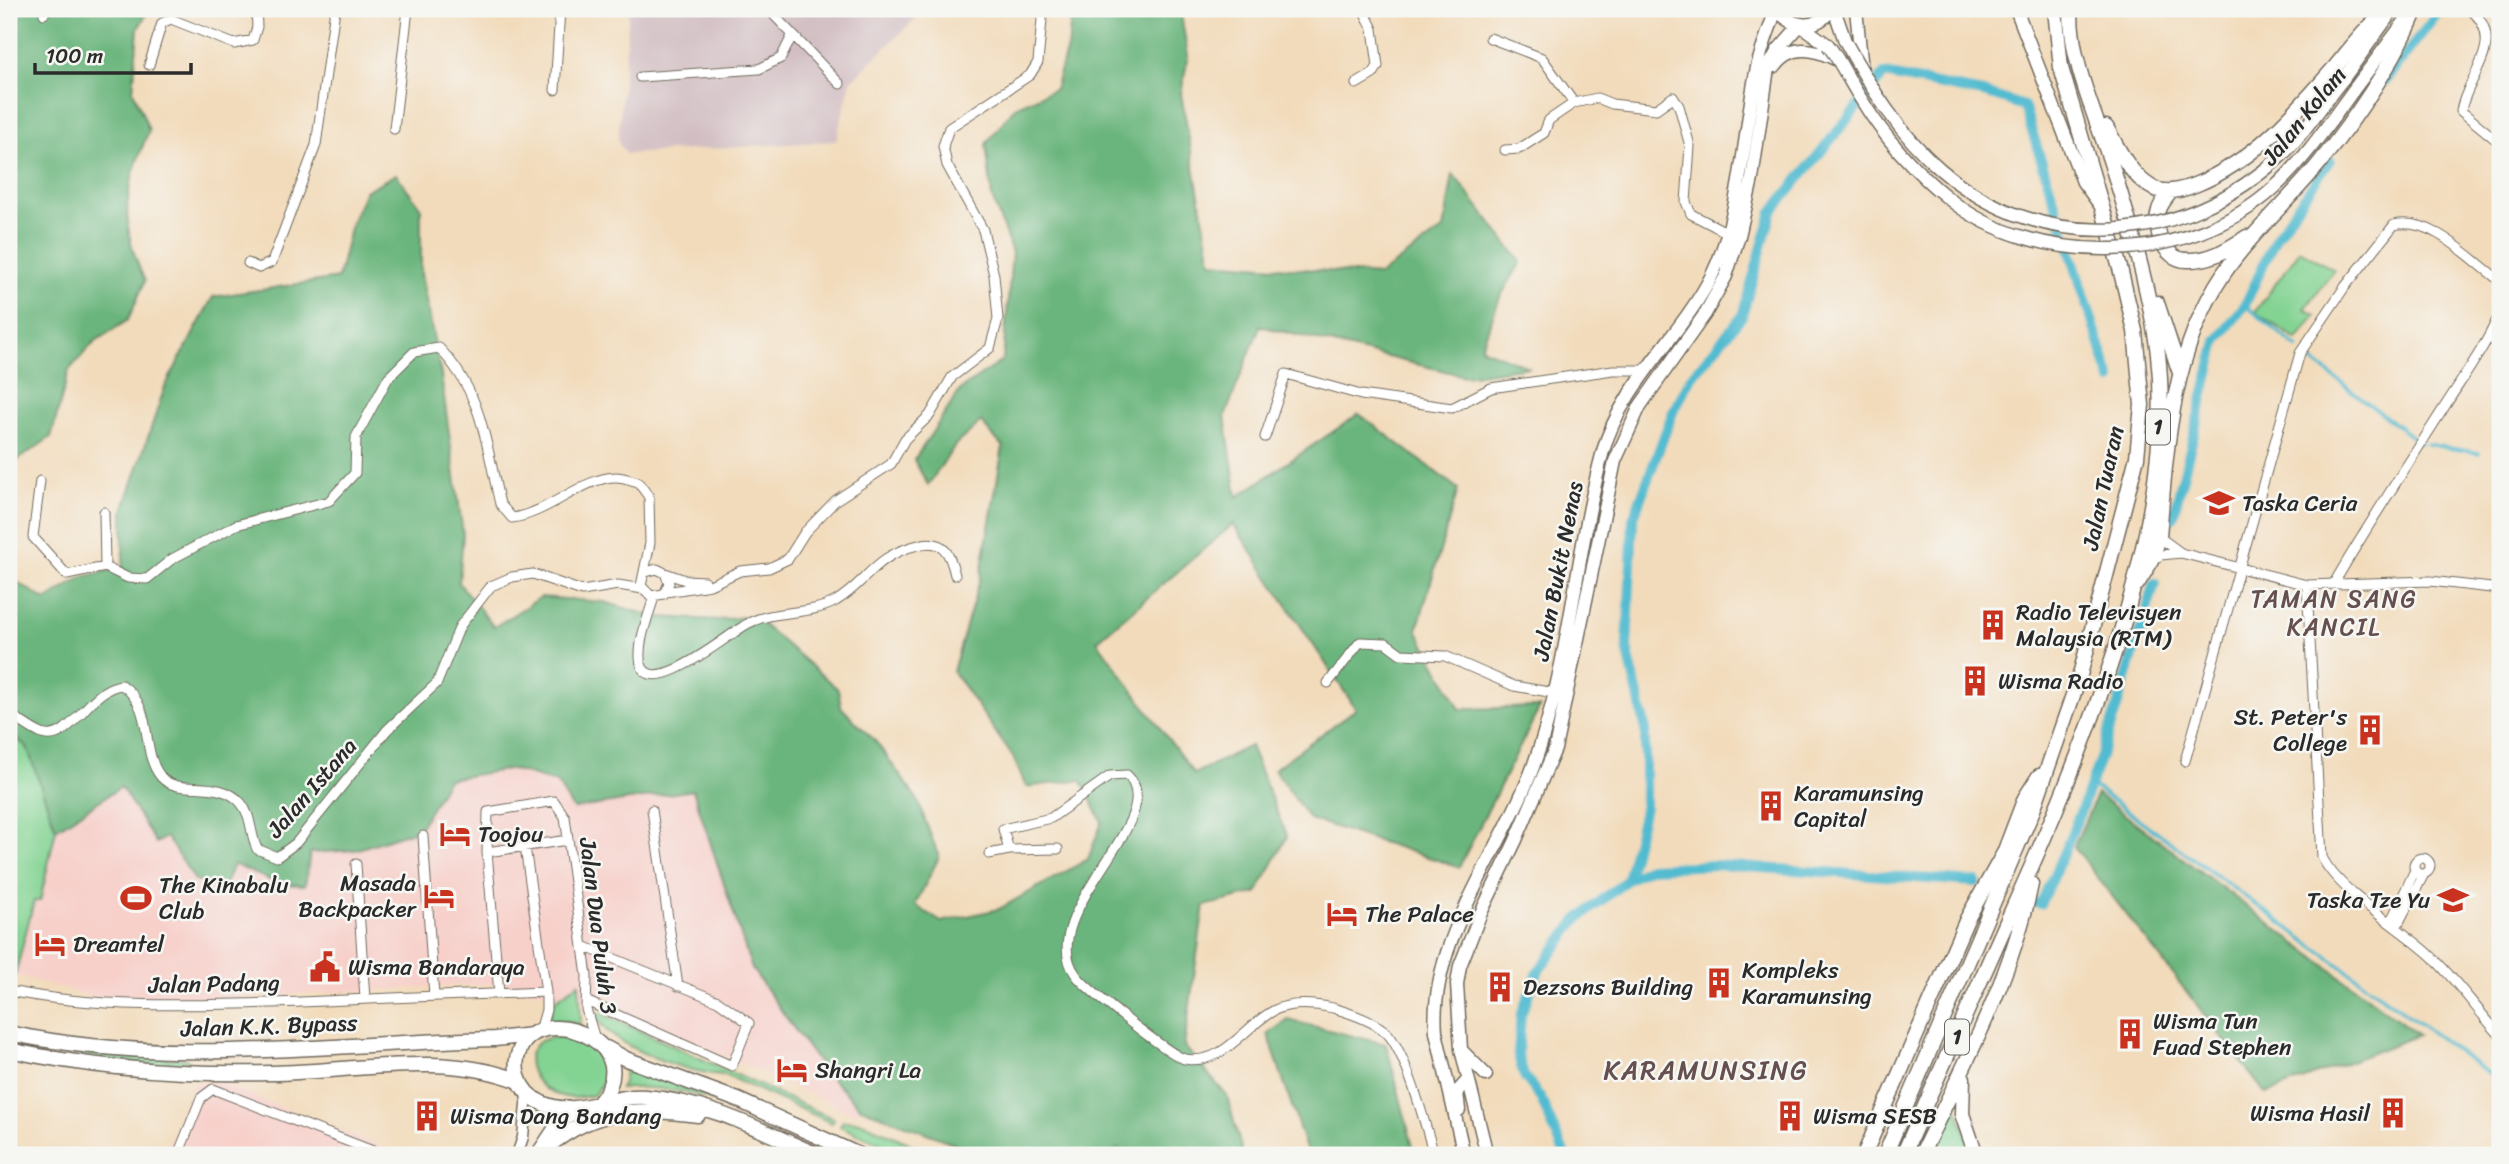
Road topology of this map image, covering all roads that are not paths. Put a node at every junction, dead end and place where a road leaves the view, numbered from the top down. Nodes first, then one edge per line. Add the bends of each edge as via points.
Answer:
1 (256, 9) edge
2 (335, 9) edge
3 (408, 9) edge
4 (560, 9) edge
5 (768, 9) edge
6 (1043, 9) edge
7 (1363, 9) edge
8 (1776, 9) edge
9 (1832, 9) edge
10 (1856, 9) edge
11 (2016, 9) edge
12 (2055, 9) edge
13 (2071, 9) edge
14 (2392, 9) edge
15 (2416, 9) edge
16 (2470, 9) edge
17 (1800, 25) junction
18 (792, 36) junction
19 (1490, 38) dead end
20 (1851, 42) junction
21 (1822, 47) junction
22 (149, 65) dead end
23 (640, 77) dead end
24 (1767, 83) junction
25 (840, 84) dead end
26 (1356, 84) dead end
27 (555, 90) dead end
28 (2090, 99) junction
29 (1574, 103) junction
30 (394, 129) dead end
31 (2500, 142) edge
32 (1505, 150) dead end
33 (2113, 168) junction
34 (2171, 191) junction
35 (2100, 205) junction
36 (2255, 232) junction
37 (1728, 233) junction
38 (248, 263) dead end
39 (2500, 286) edge
40 (2500, 313) edge
41 (1643, 370) junction
42 (2179, 370) junction
43 (1265, 438) dead end
44 (40, 481) dead end
45 (104, 512) dead end
46 (2159, 537) junction
47 (650, 543) junction
48 (2181, 553) junction
49 (2152, 560) junction
50 (107, 568) junction
51 (2241, 569) junction
52 (663, 572) junction
53 (645, 573) junction
54 (955, 575) dead end
55 (713, 581) junction
56 (618, 585) junction
57 (2307, 585) junction
58 (2333, 585) junction
59 (643, 589) junction
60 (2500, 589) edge
61 (666, 592) junction
62 (2130, 595) junction
63 (654, 597) junction
64 (1328, 683) dead end
65 (1555, 693) junction
66 (9, 714) edge
67 (2051, 755) junction
68 (2185, 761) dead end
69 (652, 810) dead end
70 (423, 836) dead end
71 (568, 840) junction
72 (526, 847) junction
73 (1058, 849) dead end
74 (1009, 850) junction
75 (486, 852) junction
76 (989, 854) dead end
77 (2036, 859) junction
78 (356, 864) dead end
79 (2419, 872) dead end
80 (2394, 924) junction
81 (583, 946) junction
82 (678, 986) junction
83 (9, 991) edge
84 (546, 992) junction
85 (499, 993) junction
86 (434, 996) junction
87 (365, 999) junction
88 (586, 1001) junction
89 (9, 1033) edge
90 (536, 1033) junction
91 (2500, 1035) edge
92 (601, 1044) junction
93 (1461, 1049) junction
94 (9, 1050) edge
95 (1965, 1063) junction
96 (1486, 1075) dead end
97 (519, 1081) junction
98 (1467, 1082) junction
99 (527, 1094) junction
100 (593, 1105) junction
101 (724, 1113) junction
102 (178, 1155) edge
103 (383, 1155) edge
104 (517, 1155) edge
105 (537, 1155) edge
106 (817, 1155) edge
107 (859, 1155) edge
108 (1434, 1155) edge
109 (1465, 1155) edge
110 (1487, 1155) edge
111 (1864, 1155) edge
112 (1885, 1155) edge
113 (1903, 1155) edge
114 (1921, 1155) edge
115 (1976, 1155) edge

1 - 22 street via 253,40 244,44 166,20
2 - 38 street via 316,145 272,262 259,268
3 - 30 street
4 - 27 street
5 - 18 street
6 - 55 street via 1038,62 1030,75 949,128 943,146 947,165 983,230 994,275 998,319 990,348 952,377 930,415 905,439 891,464 836,500 804,532 788,559 780,565
7 - 26 street via 1373,29 1378,66
8 - 17 main road, Jalan Kolam
8 - 37 main road, Jalan Bukit Nenas via 1759,56
9 - 17 main road via 1819,20
9 - 20 main road, Jalan Kolam
10 - 20 main road
11 - 35 main road via 2083,181
12 - 35 main road, Jalan Tuaran / 1 via 2061,68
13 - 28 main road, Jalan Tuaran / 1 via 2075,52
14 - 20 main road, Jalan Kolam, bridge via 2284,153 2200,210 2116,231 2051,226 1980,198 1917,148 1863,74
14 - 34 main road via 2373,21 2293,116 2249,156 2210,179
15 - 21 main road, Jalan Kolam, bridge via 2314,145 2274,188 2230,218 2182,237 2148,246 2090,250 2023,237 1993,226 1950,200 1895,146 1861,101 1840,61
15 - 36 main road via 2404,39 2322,160
16 - 31 street via 2484,28 2487,43 2461,111
17 - 21 main road, Jalan Kolam
17 - 24 main road, Jalan Bukit Nenas via 1772,59
18 - 23 street via 780,58 759,69
18 - 25 street
19 - 29 street via 1542,58
21 - 24 main road via 1788,53
24 - 93 main road, Jalan Bukit Nenas via 1752,179 1726,276 1640,406 1615,461 1555,749 1460,966
28 - 33 main road, Jalan Tuaran / 1
28 - 34 main road via 2130,168 2151,187
29 - 32 street via 1549,120 1545,132 1519,149
29 - 37 street via 1597,98 1656,109 1673,97 1690,146 1685,202 1690,214
33 - 42 main road
33 - 62 main road, Jalan Tuaran / 1 via 2151,308 2158,357 2158,438 2152,494
34 - 36 main road via 2159,209 2158,221 2161,239 2178,260 2220,254
35 - 67 main road, Jalan Tuaran / 1 via 2135,331 2142,405 2137,457 2106,580 2081,675
36 - 42 main road via 2213,291
37 - 41 main road, Jalan Bukit Nenas via 1712,275
39 - 51 street via 2498,279 2427,228 2404,223 2384,235 2300,353
40 - 58 street
41 - 43 street via 1613,370 1491,388 1452,408 1361,395 1286,374
41 - 65 main road, Jalan Bukit Nenas via 1604,449
42 - 46 main road
44 - 50 street via 32,528 36,543 67,575
45 - 50 street
46 - 48 street
46 - 49 main road
47 - 50 street via 649,497 638,482 614,477 573,491 531,515 512,518 500,504 474,395 460,369 439,348 414,352 388,378 356,437 355,473 329,501 236,525 172,559 148,579 128,578
47 - 52 street
47 - 53 street
48 - 49 street
48 - 51 street
49 - 62 main road
51 - 57 street
51 - 68 street
52 - 53 street
52 - 55 street via 685,580
52 - 61 street via 669,583
53 - 56 street
53 - 59 street
54 - 63 street via 951,555 932,541 898,550 839,599 756,620 678,669 655,676 641,666
55 - 61 street
56 - 59 street, Jalan Istana
56 - 66 street, Jalan Istana via 582,591 533,574 491,586 460,626 437,683 387,730 296,843 277,857 257,849 247,813 231,795 203,786 169,784 162,778 140,705 122,685 98,693 77,718 52,736
57 - 58 street
57 - 80 street via 2322,857 2341,884
58 - 60 street via 2430,581
59 - 63 street
61 - 63 street
62 - 77 main road, Jalan Tuaran / 1 via 2084,739
64 - 65 street via 1360,642 1367,641 1386,643 1401,654 1445,656 1514,686
65 - 109 main road, Jalan Bukit Nenas via 1533,768 1460,922 1441,978 1436,1032
67 - 111 main road via 2025,798 2004,853 1967,919
67 - 112 main road, Jalan Tuaran / 1 via 1986,924
69 - 82 street
70 - 86 street
71 - 72 street
71 - 75 street, Jalan Dua Puluh 3 via 559,805 548,800 491,809
71 - 81 street, Jalan Dua Puluh 3
72 - 75 street
72 - 84 street
73 - 74 street
74 - 76 street
74 - 108 street via 1003,829 1051,818 1110,776 1128,775 1136,789 1135,806 1115,853 1069,925 1067,958 1076,976 1160,1045 1184,1059 1221,1052 1275,1010 1290,1006 1347,1012 1387,1033 1411,1081
75 - 85 street
77 - 95 main road via 2010,954
77 - 113 main road, Jalan Tuaran / 1
78 - 87 street
79 - 80 street
80 - 91 street via 2432,957
81 - 82 street
81 - 88 street, Jalan Dua Puluh 3
82 - 88 street via 718,1001 749,1023 732,1066
83 - 87 street, Jalan Padang via 142,1004
84 - 85 street, Jalan Padang
84 - 90 street via 546,1010
85 - 86 street, Jalan Padang
86 - 87 street, Jalan Padang
88 - 92 street, Jalan Dua Puluh 3
89 - 90 main road, Jalan K.K. Bypass via 113,1050 181,1053 495,1040
90 - 92 main road via 568,1031
90 - 97 main road via 518,1055
92 - 100 main road via 612,1061 612,1082
92 - 107 main road via 626,1059 738,1100
93 - 96 main road
93 - 98 main road, Jalan Bukit Nenas
94 - 97 main road, Jalan K.K. Bypass via 130,1071 272,1073 455,1064
95 - 114 main road
95 - 115 main road via 1962,1114
97 - 99 main road
98 - 109 main road via 1457,1093
98 - 110 main road, Jalan Bukit Nenas
99 - 100 main road via 552,1107
99 - 104 street
100 - 101 main road via 648,1097
100 - 105 street via 554,1127
101 - 105 main road via 639,1109 608,1115 563,1135
101 - 106 main road
102 - 103 street via 201,1098 213,1089

